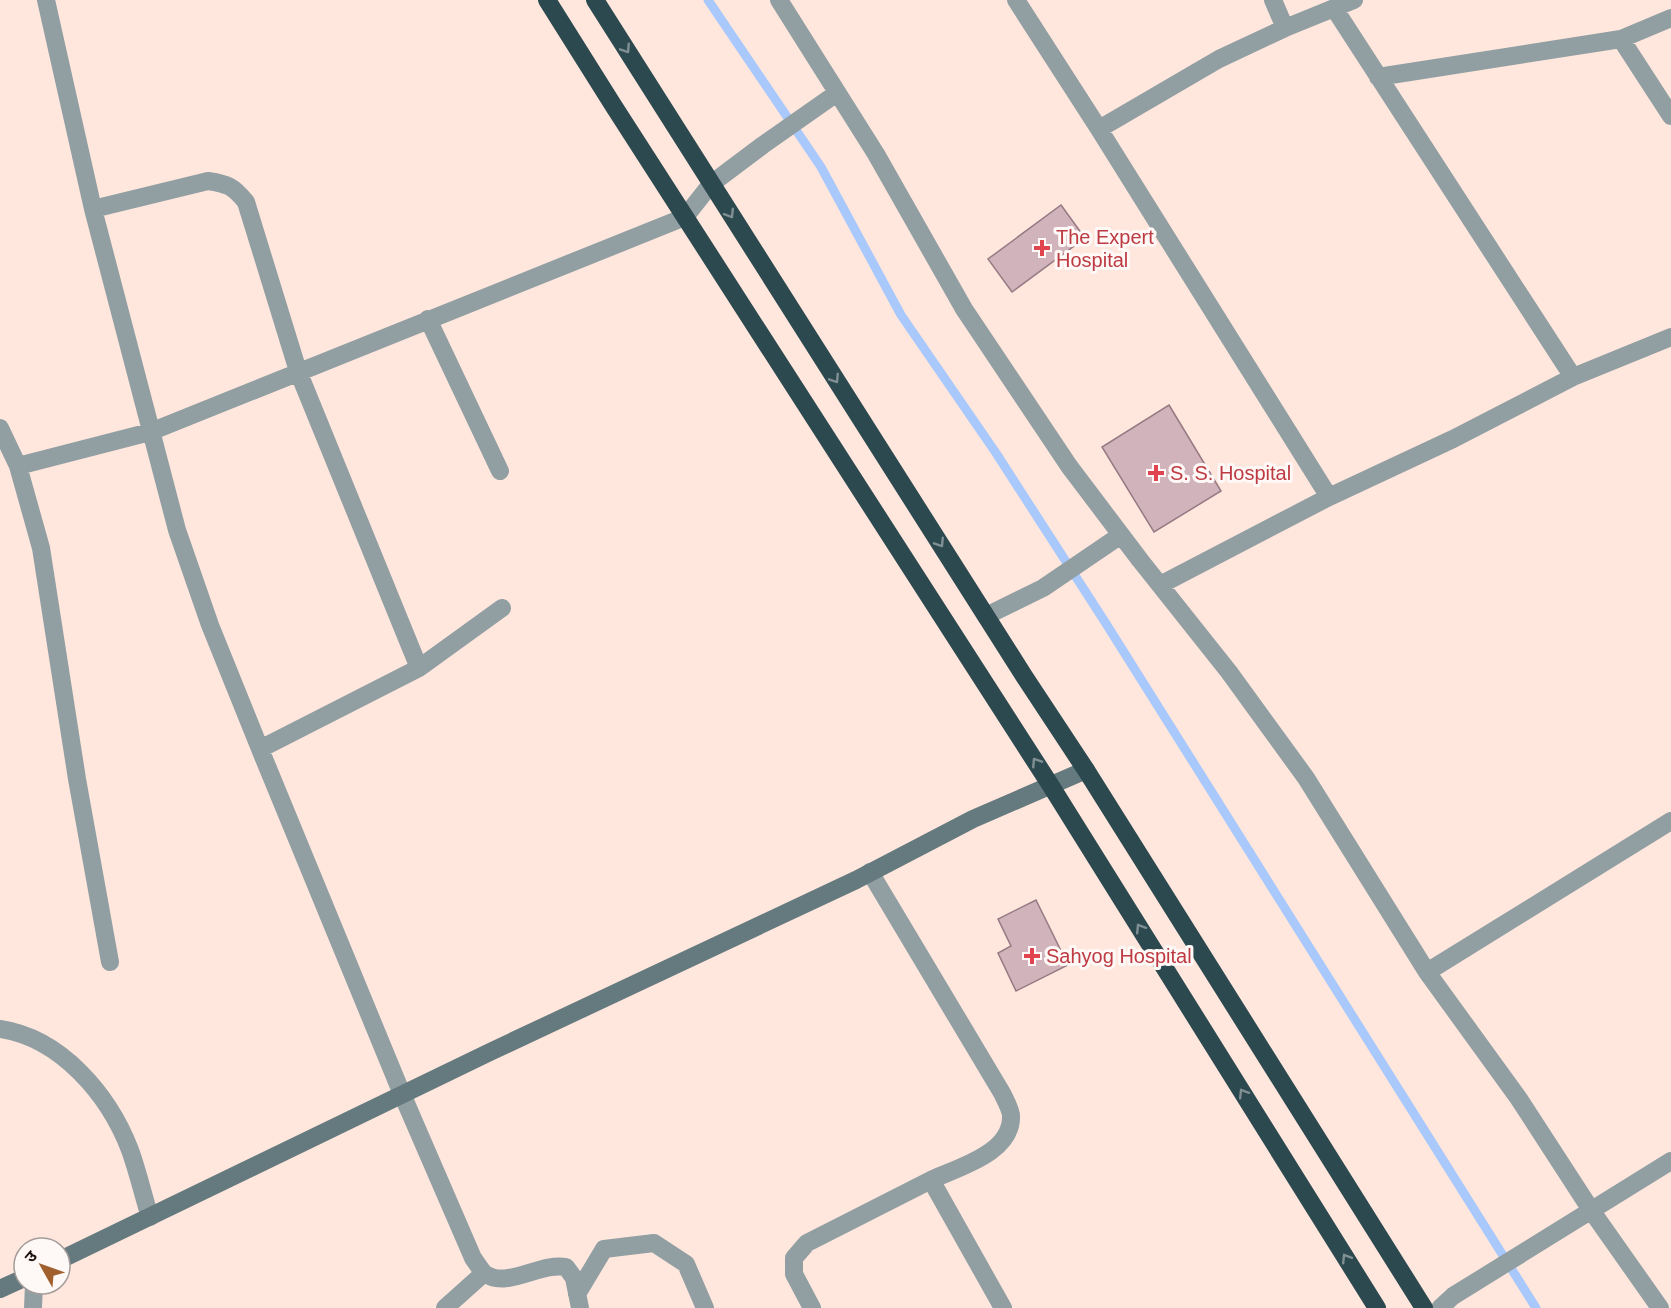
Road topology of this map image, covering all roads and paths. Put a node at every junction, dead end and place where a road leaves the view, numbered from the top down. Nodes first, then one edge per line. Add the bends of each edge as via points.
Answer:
1 (46, 0) edge
2 (547, 0) edge
3 (594, 0) edge
4 (779, 0) edge
5 (1016, 0) edge
6 (1273, 0) edge
7 (1354, 0) edge
8 (1334, 8) junction
9 (1671, 18) edge
10 (1285, 28) junction
11 (1621, 39) junction
12 (1378, 77) junction
13 (837, 93) junction
14 (1671, 116) edge
15 (1099, 129) junction
16 (711, 184) junction
17 (93, 209) junction
18 (685, 217) junction
19 (428, 319) junction
20 (1671, 337) edge
21 (298, 371) junction
22 (1573, 377) junction
23 (0, 428) edge
24 (150, 432) junction
25 (18, 466) junction
26 (500, 471) dead end
27 (1329, 497) junction
28 (1121, 535) junction
29 (1160, 585) junction
30 (502, 608) dead end
31 (986, 616) junction
32 (419, 668) junction
33 (260, 749) junction
34 (1086, 770) junction
35 (1051, 786) junction
36 (1671, 821) edge
37 (870, 872) junction
38 (110, 962) dead end
39 (1427, 972) junction
40 (0, 1029) edge
41 (402, 1094) junction
42 (1671, 1161) edge
43 (931, 1180) junction
44 (1592, 1210) junction
45 (150, 1216) junction
46 (72, 1254) edge
47 (483, 1273) junction
48 (578, 1301) edge
49 (1447, 1302) edge
50 (445, 1308) edge
51 (705, 1308) edge
52 (812, 1308) edge
53 (1003, 1308) edge
54 (1377, 1308) edge
55 (1424, 1308) edge
56 (1660, 1308) edge

1 - 17 street
2 - 18 highway
3 -> 16 highway
4 - 13 street
5 - 15 street
6 - 10 street
7 - 8 street
8 - 10 street
8 - 12 street
9 - 11 street
10 - 15 street via 1219,59
11 - 12 street
11 - 14 street
12 - 22 street
13 - 16 street
13 - 28 street via 964,309 1069,466
15 - 27 street
16 - 18 street
16 -> 31 highway
17 - 21 street via 208,181 226,183 237,190 246,202
17 - 24 street
18 - 19 street
35 -> 18 highway
19 - 21 street
19 - 26 street
20 - 22 street
21 - 24 street
21 - 32 street
22 - 27 street
23 - 25 street
24 - 25 street
24 - 33 street via 188,562
25 - 38 street via 41,548
27 - 29 street
28 - 29 street
28 - 31 street via 1043,588
29 - 39 street via 1306,778
30 - 32 street
31 - 34 highway
32 - 33 street
33 - 41 street
34 - 35 street
34 - 55 highway
35 - 37 street via 973,819
54 -> 35 highway
36 - 39 street
37 - 41 street
37 - 43 street via 1011,1113 1009,1131 988,1154
39 - 44 street via 1519,1099
40 - 45 street via 39,1041 69,1062 95,1089 115,1118 129,1150
41 - 45 street
41 - 47 street
42 - 44 street
43 - 52 street via 807,1244 794,1258 794,1274
43 - 53 street
44 - 49 street
44 - 56 street
45 - 46 street
47 - 48 street via 497,1279 554,1265 566,1267 574,1278
47 - 50 street
48 - 51 street via 604,1249 654,1242 686,1264

